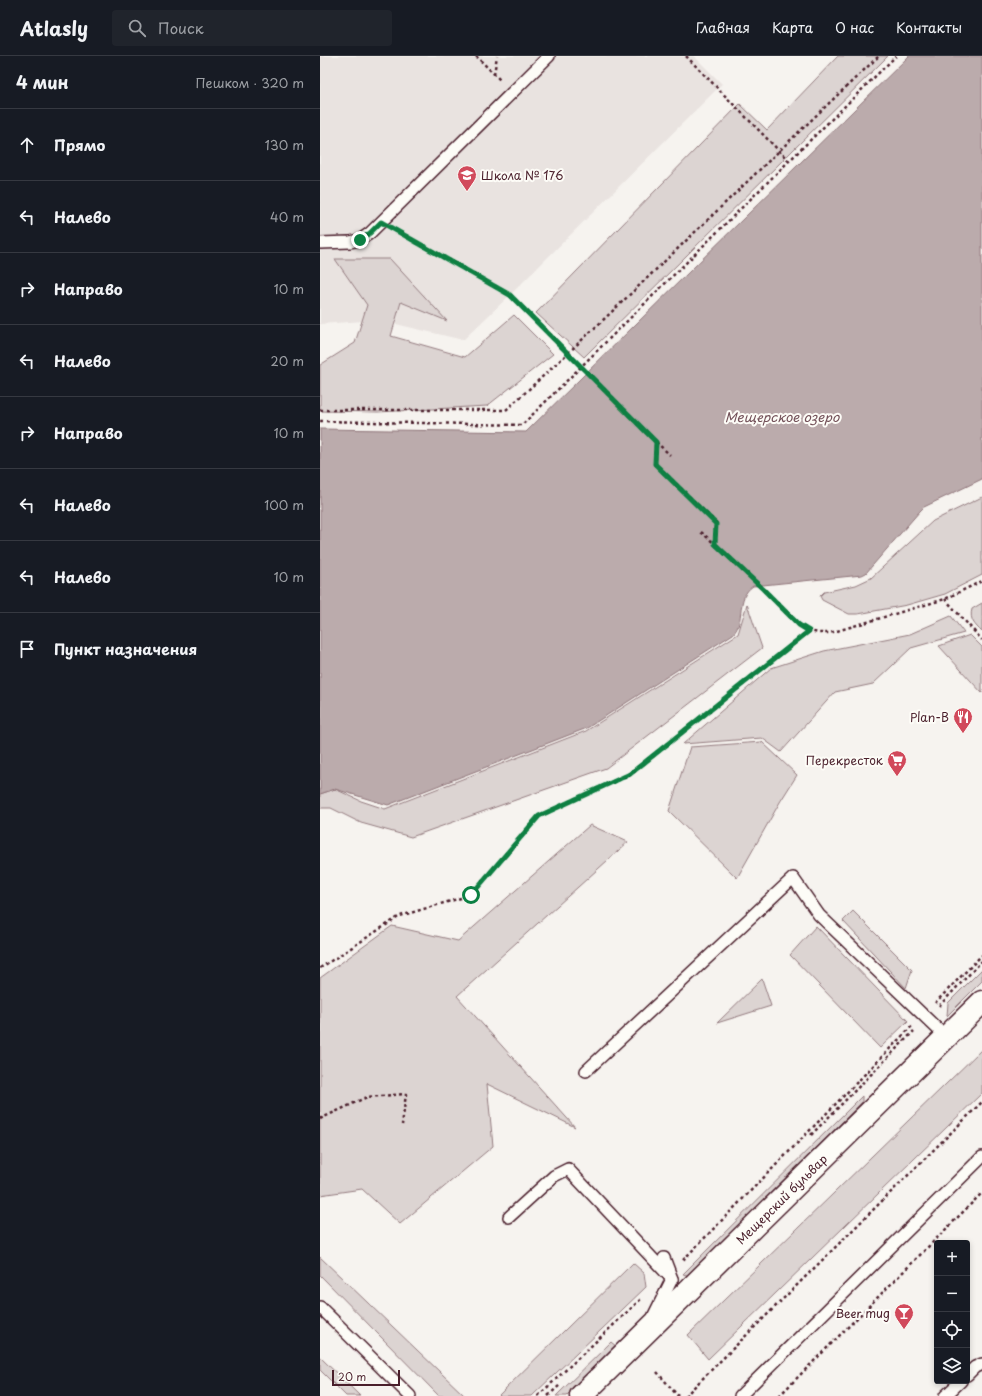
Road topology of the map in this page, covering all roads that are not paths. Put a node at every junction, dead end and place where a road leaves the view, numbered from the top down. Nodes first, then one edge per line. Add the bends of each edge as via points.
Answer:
1 (549, 56) edge
2 (320, 243) edge
3 (982, 1002) edge
4 (946, 1037) junction
5 (586, 1071) dead end
6 (982, 1156) edge
7 (509, 1217) dead end
8 (664, 1258) dead end
9 (670, 1276) junction
10 (320, 1307) edge
11 (646, 1332) junction
12 (982, 1364) edge
13 (970, 1372) edge
14 (958, 1384) edge
15 (410, 1396) edge
16 (581, 1396) edge
17 (740, 1396) edge
18 (945, 1396) edge

1 - 2 lane via 370,233 360,240
3 - 4 main road, Мещерский бульвар
4 - 5 lane via 819,916 793,878
4 - 11 main road, Мещерский бульвар
6 - 17 lane
7 - 9 lane via 554,1176 568,1169
8 - 9 lane
9 - 11 lane
10 - 15 lane
11 - 16 main road, Мещерский бульвар
12 - 13 lane
14 - 18 lane

